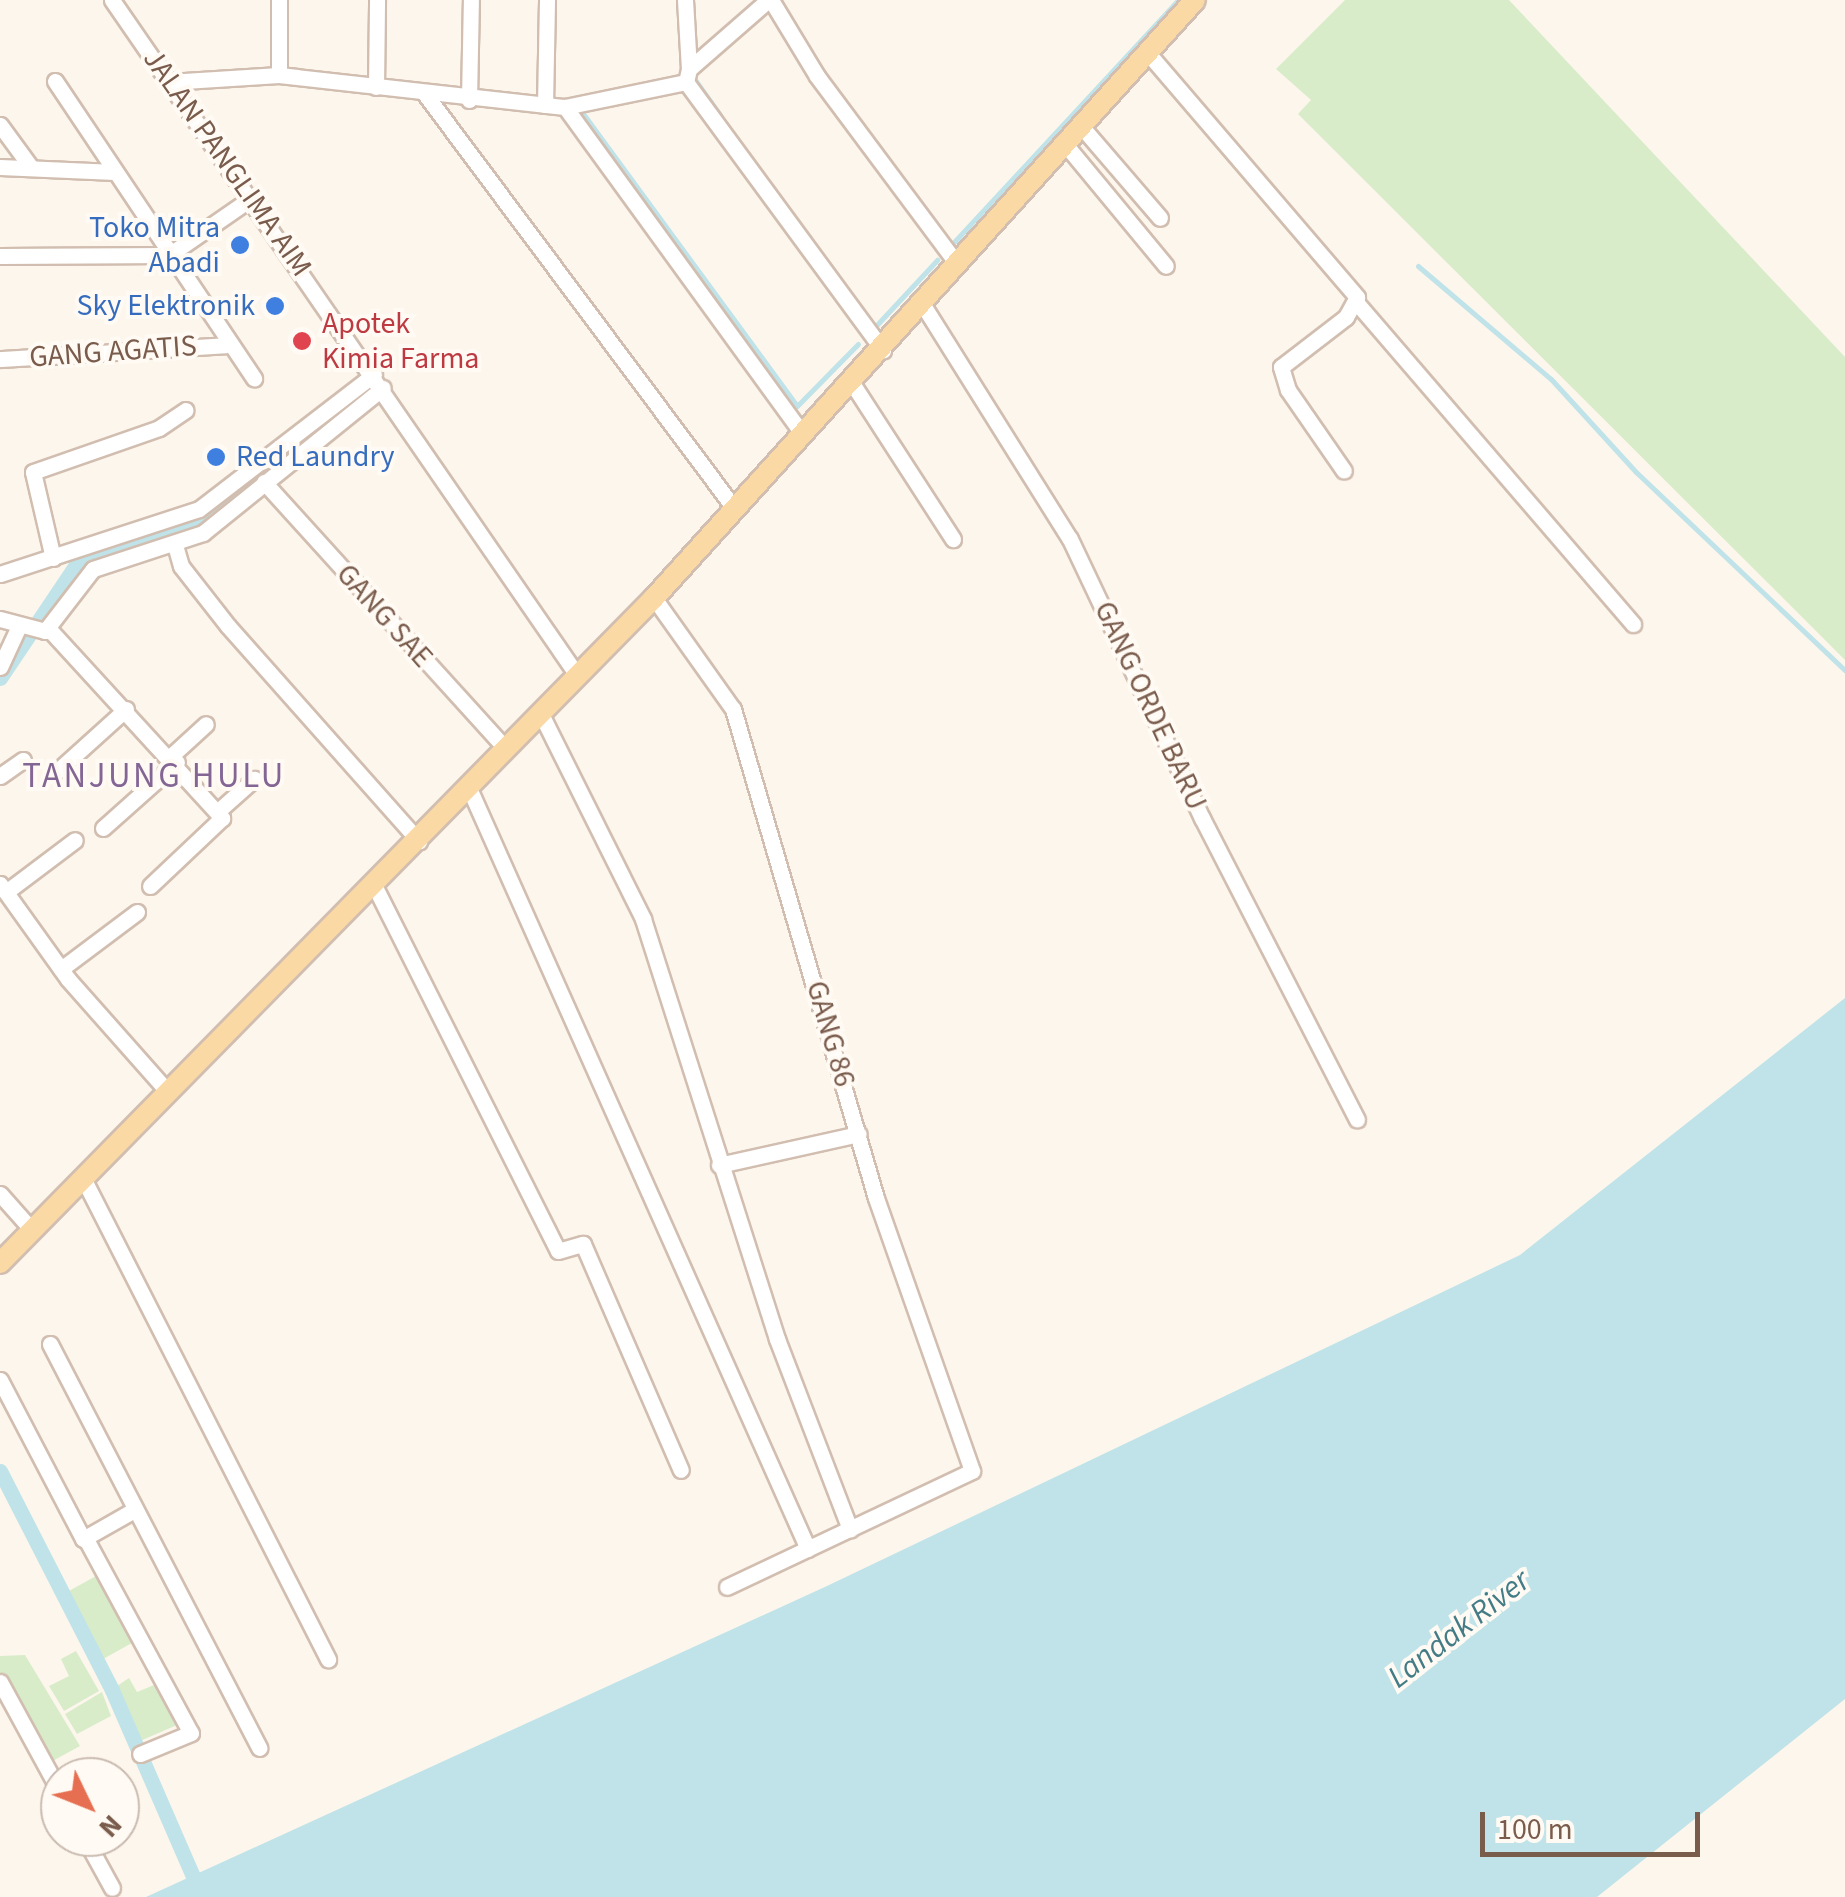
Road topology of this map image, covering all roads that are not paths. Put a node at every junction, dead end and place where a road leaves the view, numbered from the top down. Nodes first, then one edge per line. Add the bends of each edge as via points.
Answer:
1 (112, 0) edge
2 (280, 0) edge
3 (377, 0) edge
4 (471, 0) edge
5 (546, 0) edge
6 (685, 0) edge
7 (769, 0) edge
8 (1195, 0) edge
9 (1147, 52) junction
10 (279, 76) junction
11 (687, 76) junction
12 (55, 82) dead end
13 (168, 82) junction
14 (376, 86) junction
15 (426, 94) junction
16 (469, 100) junction
17 (545, 105) junction
18 (565, 107) junction
19 (0, 125) edge
20 (1081, 126) junction
21 (1065, 144) junction
22 (30, 166) junction
23 (0, 168) edge
24 (115, 172) junction
25 (250, 199) junction
26 (1160, 218) dead end
27 (169, 255) junction
28 (0, 256) edge
29 (958, 264) junction
30 (1166, 266) dead end
31 (1356, 302) junction
32 (924, 305) junction
33 (226, 345) junction
34 (883, 350) junction
35 (0, 359) edge
36 (254, 378) dead end
37 (378, 381) junction
38 (852, 383) junction
39 (186, 410) dead end
40 (803, 434) junction
41 (1344, 471) dead end
42 (264, 482) junction
43 (734, 508) junction
44 (952, 539) dead end
45 (175, 545) junction
46 (53, 558) junction
47 (0, 574) edge
48 (659, 604) junction
49 (0, 620) edge
50 (1633, 624) dead end
51 (32, 628) junction
52 (0, 667) edge
53 (576, 674) junction
54 (126, 708) junction
55 (541, 714) junction
56 (206, 724) dead end
57 (506, 748) junction
58 (174, 759) junction
59 (23, 760) dead end
60 (54, 774) dead end
61 (0, 776) edge
62 (254, 779) dead end
63 (469, 788) junction
64 (217, 812) junction
65 (103, 828) dead end
66 (76, 840) dead end
67 (419, 841) junction
68 (150, 886) dead end
69 (376, 887) junction
70 (3, 888) edge
71 (138, 912) dead end
72 (61, 969) junction
73 (169, 1093) junction
74 (1357, 1119) dead end
75 (858, 1134) junction
76 (719, 1164) junction
77 (84, 1180) junction
78 (0, 1194) edge
79 (32, 1230) junction
80 (0, 1263) edge
81 (50, 1344) dead end
82 (0, 1380) edge
83 (682, 1470) dead end
84 (134, 1510) junction
85 (850, 1529) junction
86 (87, 1541) junction
87 (808, 1549) junction
88 (727, 1588) dead end
89 (328, 1659) dead end
90 (0, 1682) edge
91 (259, 1748) dead end
92 (140, 1754) dead end
93 (41, 1757) edge
94 (95, 1857) edge
95 (112, 1888) dead end

1 - 13 street, JALAN PANGLIMA AIM
2 - 10 street
3 - 14 street
4 - 16 street
5 - 17 street
6 - 11 street
7 - 11 street
7 - 29 street
8 - 9 main road
9 - 20 main road
9 - 31 street via 1353,289
10 - 13 street
10 - 14 street
11 - 18 street
11 - 34 street
12 - 24 street
13 - 25 street, JALAN PANGLIMA AIM
14 - 15 street
15 - 16 street
15 - 43 street
16 - 17 street
17 - 18 street
18 - 40 street
19 - 22 street
20 - 21 main road
20 - 26 street
21 - 29 main road
21 - 30 street
22 - 23 street
22 - 24 street
24 - 27 street
25 - 27 street
25 - 37 street, JALAN PANGLIMA AIM
27 - 28 street
27 - 33 street
29 - 32 main road
31 - 41 street via 1323,338 1281,368 1288,390
31 - 50 street
32 - 34 main road
32 - 74 street, GANG ORDE BARU via 1070,539 1202,818
33 - 35 street, GANG AGATIS
33 - 36 street
34 - 38 main road
37 - 42 street
37 - 46 street via 199,509
37 - 53 street, JALAN PANGLIMA AIM
38 - 40 main road
38 - 44 street
39 - 46 street via 159,428 33,472
40 - 43 main road
42 - 45 street via 203,533
42 - 57 street, GANG SAE
43 - 48 main road
45 - 51 street via 92,569
45 - 67 street via 181,566 228,626
46 - 47 street
48 - 53 main road
48 - 75 street, GANG 86 via 733,709
49 - 51 street
51 - 52 street
51 - 54 street
53 - 55 main road
54 - 58 street
54 - 60 street
55 - 57 main road
55 - 76 street via 643,919 684,1032
56 - 58 street
57 - 63 main road
58 - 64 street
58 - 65 street
59 - 61 street
62 - 64 street
63 - 67 main road
63 - 87 street
64 - 68 street via 220,825
66 - 70 street
67 - 69 main road
69 - 73 main road
69 - 83 street via 558,1251 583,1244
70 - 72 street
71 - 72 street
72 - 73 street
73 - 77 main road
75 - 76 street
75 - 85 street, GANG 86 via 972,1471
76 - 85 street via 794,1390
77 - 79 main road
77 - 89 street
78 - 79 street
79 - 80 main road
81 - 84 street
82 - 86 street
84 - 86 street
84 - 91 street
85 - 87 street
86 - 92 street via 191,1734
87 - 88 street
90 - 93 street
94 - 95 street

